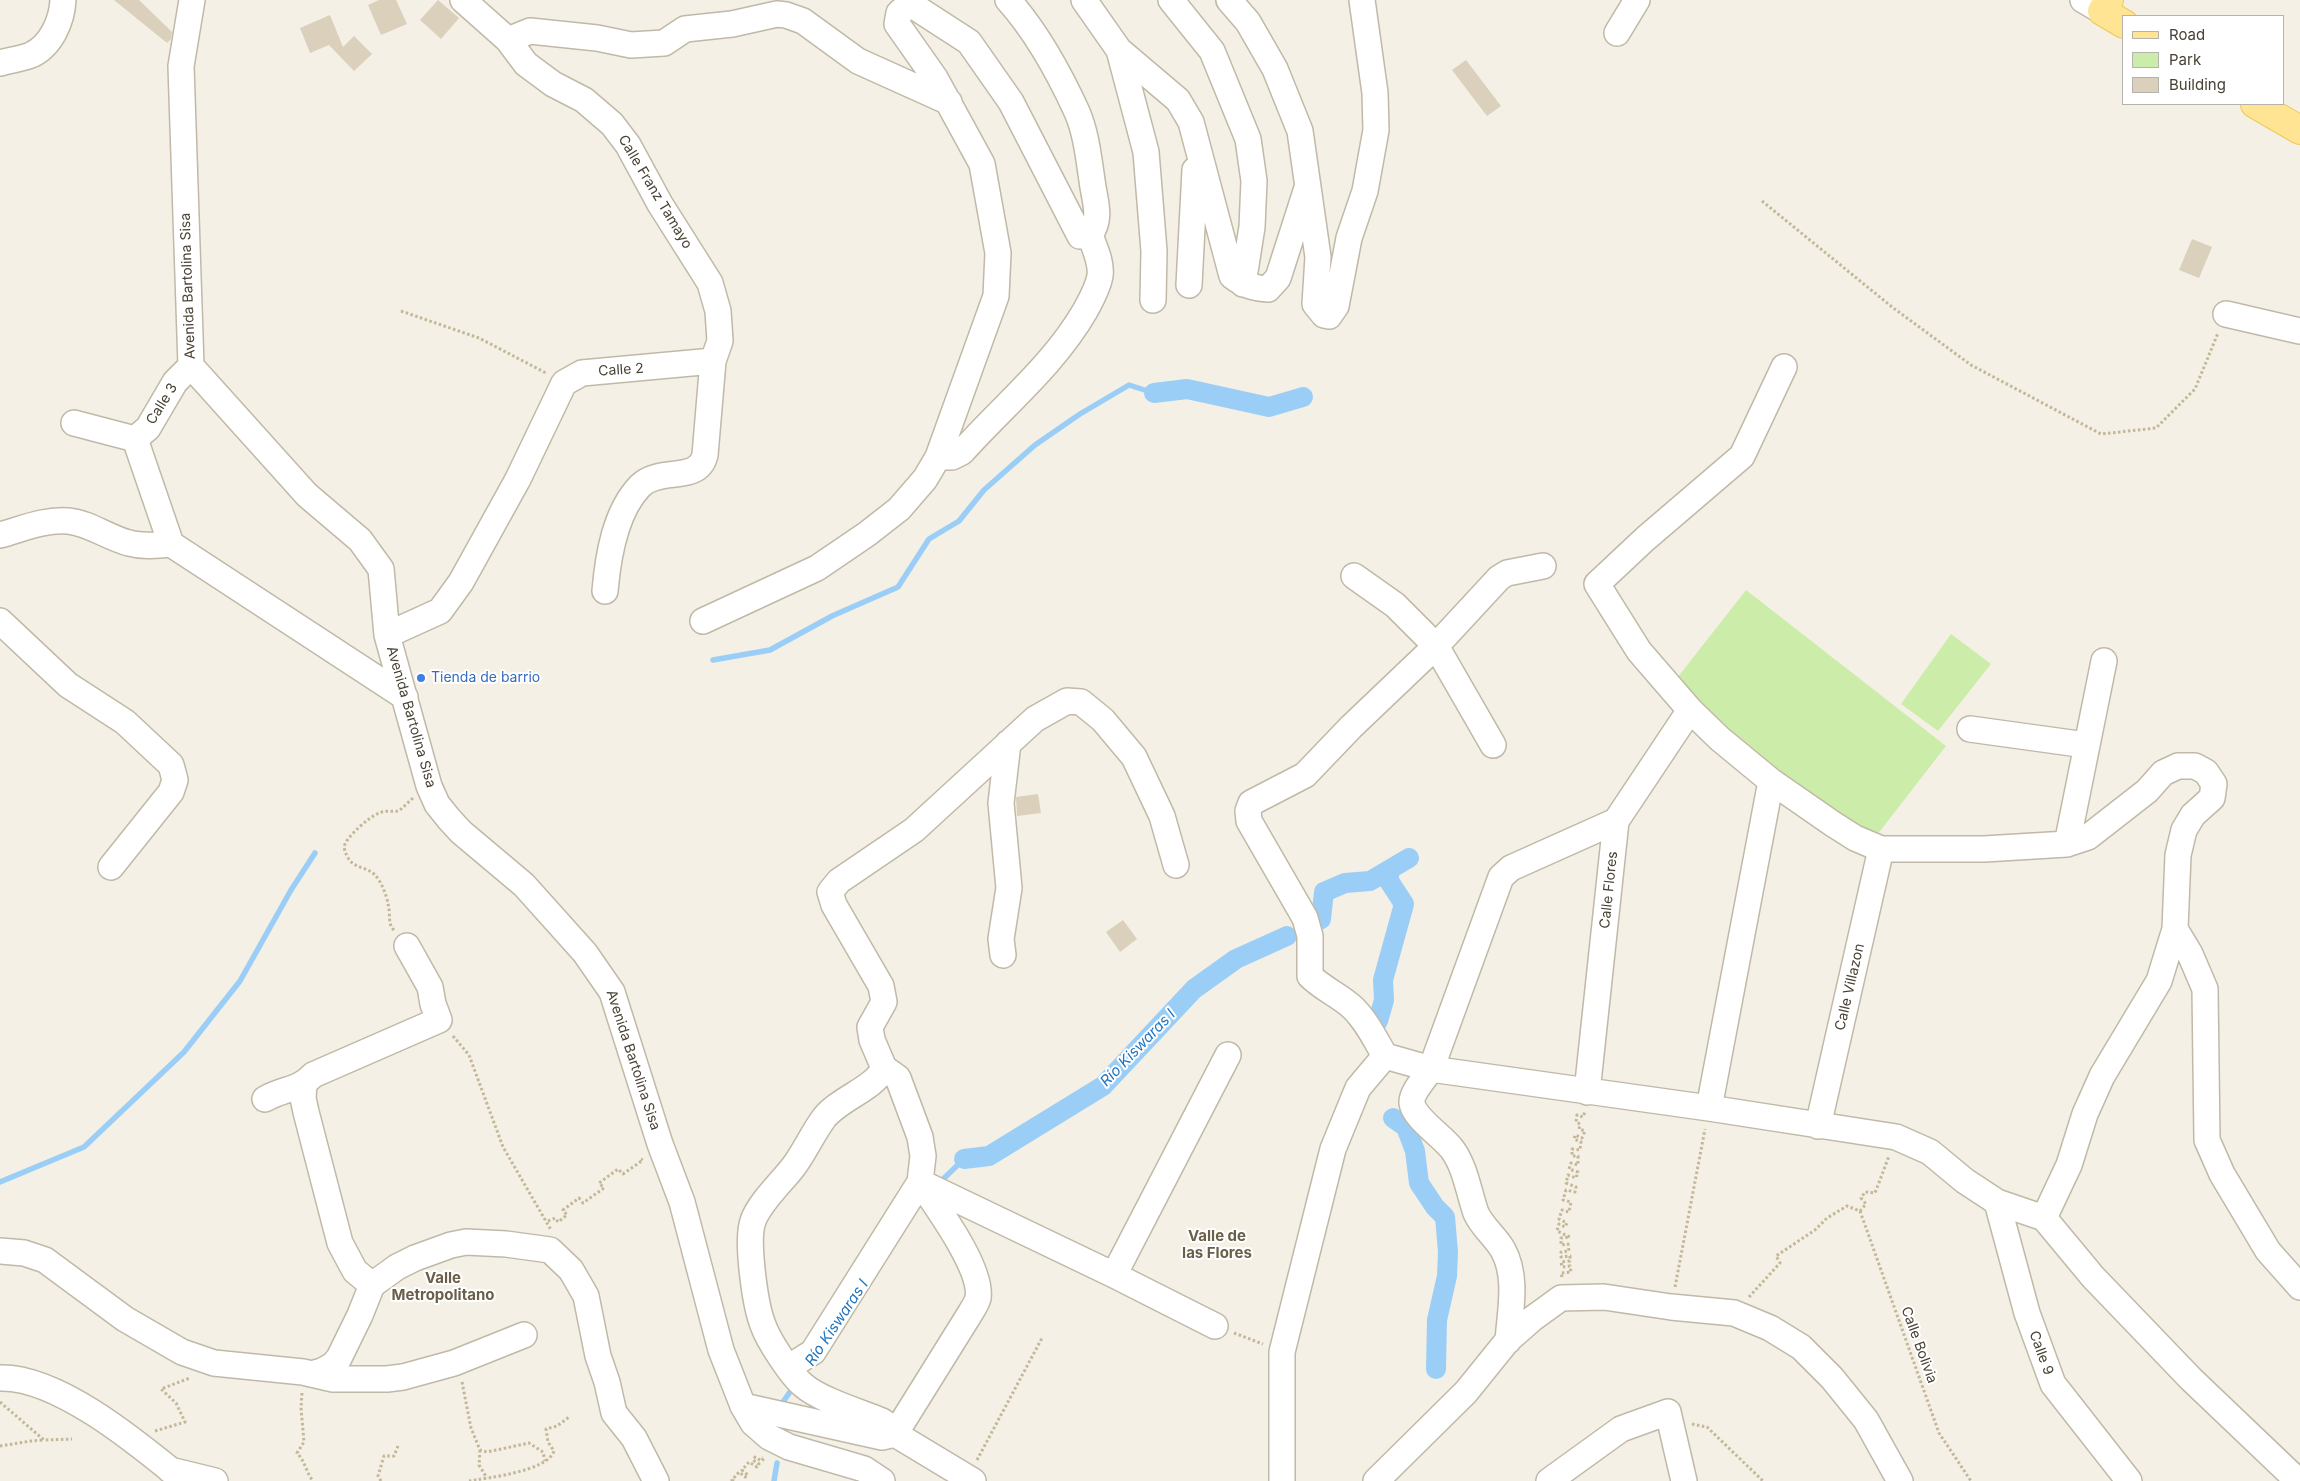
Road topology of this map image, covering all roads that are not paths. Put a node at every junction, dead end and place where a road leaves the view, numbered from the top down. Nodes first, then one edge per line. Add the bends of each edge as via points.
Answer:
1 (63, 0) edge
2 (192, 0) edge
3 (463, 0) edge
4 (1008, 0) edge
5 (1084, 0) edge
6 (1171, 0) edge
7 (1229, 0) edge
8 (1362, 0) edge
9 (1638, 0) edge
10 (1617, 33) dead end
11 (508, 40) junction
12 (1119, 50) junction
13 (0, 63) edge
14 (949, 102) junction
15 (2257, 105) edge
16 (2300, 130) edge
17 (1197, 146) junction
18 (1308, 183) junction
19 (1090, 235) junction
20 (1243, 284) junction
21 (1188, 285) dead end
22 (1153, 300) dead end
23 (2226, 314) road end
24 (2300, 331) edge
25 (713, 361) junction
26 (191, 366) junction
27 (1784, 367) dead end
28 (74, 423) dead end
29 (135, 439) junction
30 (938, 456) junction
31 (0, 535) edge
32 (171, 544) junction
33 (1543, 566) dead end
34 (1354, 576) dead end
35 (605, 591) dead end
36 (0, 621) edge
37 (703, 621) dead end
38 (387, 635) junction
39 (1436, 646) junction
40 (2104, 661) dead end
41 (405, 697) junction
42 (1690, 710) junction
43 (1970, 729) dead end
44 (1008, 743) junction
45 (1494, 745) dead end
46 (2086, 745) junction
47 (1770, 781) junction
48 (1616, 822) junction
49 (2067, 844) junction
50 (1881, 849) junction
51 (1176, 865) dead end
52 (111, 866) dead end
53 (2175, 929) junction
54 (407, 946) road end
55 (1002, 955) dead end
56 (1228, 1055) dead end
57 (1385, 1056) junction
58 (884, 1068) junction
59 (1431, 1069) junction
60 (304, 1085) junction
61 (1582, 1091) junction
62 (266, 1099) dead end
63 (1708, 1108) junction
64 (1818, 1126) junction
65 (920, 1182) junction
66 (1997, 1202) junction
67 (2044, 1218) junction
68 (0, 1252) edge
69 (1114, 1275) junction
70 (372, 1285) junction
71 (2300, 1287) edge
72 (1215, 1326) road end
73 (524, 1336) dead end
74 (1508, 1341) junction
75 (789, 1367) junction
76 (307, 1373) junction
77 (4, 1378) edge
78 (743, 1406) junction
79 (895, 1434) junction
80 (177, 1475) edge
81 (970, 1480) edge
82 (215, 1481) edge
83 (656, 1481) edge
84 (882, 1481) edge
85 (1282, 1481) edge
86 (1376, 1481) edge
87 (1549, 1481) edge
88 (1684, 1481) edge
89 (1900, 1481) edge
90 (2129, 1481) edge
91 (2298, 1481) edge

1 - 13 street via 57,27 42,48 30,55
2 - 26 street, Avenida Bartolina Sisa via 181,66
3 - 11 street, Calle Franz Tamayo
4 - 19 street via 1045,53 1077,112 1087,144 1097,212 1096,225
5 - 12 street
6 - 20 street via 1212,51 1248,139 1254,180 1252,227
7 - 18 street via 1248,22 1275,69 1300,131
8 - 18 street via 1376,130 1365,191 1350,238 1336,306 1329,316 1315,304 1318,257
9 - 10 street
11 - 14 street via 530,31 631,45 664,43 685,29 786,15 803,21 858,60
11 - 25 street, Calle Franz Tamayo via 526,64 553,84 584,100 612,124 628,145 660,204 710,283 718,311 720,341
12 - 17 street via 1178,100 1190,122
12 - 22 street via 1146,152 1154,251
14 - 19 street via 897,24 899,13 906,6 914,7 969,42 1011,102 1080,236
14 - 30 street via 982,164 998,254 996,296
15 - 16 main road
17 - 20 street via 1227,263 1232,276
17 - 21 street
18 - 20 street via 1278,278 1268,289
19 - 30 street via 1100,275 1093,296 1074,328 1042,369 962,452 952,457
23 - 24 street
25 - 35 street via 703,465 695,471 655,478 641,485 614,534
25 - 38 street, Calle 2 via 582,373 564,383 518,479 461,582 440,610
26 - 29 street, Calle 3 via 175,382 148,428
26 - 38 street, Avenida Bartolina Sisa via 307,495 360,540 381,569
27 - 42 street via 1742,456 1597,584 1639,651
28 - 29 street
29 - 32 street
30 - 37 street via 925,479 900,509 867,534 817,568
31 - 32 street via 50,521 69,521 128,543 147,546
32 - 41 street
33 - 39 street via 1507,573 1498,578
34 - 39 street via 1394,605
36 - 52 street via 68,685 124,722 171,765 175,780 171,792
38 - 41 street, Avenida Bartolina Sisa
39 - 45 street
39 - 57 street via 1305,775 1251,802 1248,810 1249,822 1305,918 1310,936 1310,976 1351,1006
40 - 46 street
41 - 78 street, Avenida Bartolina Sisa via 429,786 437,804 461,832 524,884 585,954 612,992 660,1144 682,1202 722,1350
42 - 47 street
42 - 48 street, Calle Flores
43 - 46 street
44 - 51 street via 1052,709 1068,701 1081,702 1103,720 1134,756 1162,816
44 - 55 street via 1001,803 1009,888 1001,939
44 - 58 street via 914,830 839,882 830,892 834,906 881,986 884,1002 870,1027
46 - 49 street
47 - 50 street via 1855,838
47 - 63 street
48 - 59 street via 1511,868 1501,877
48 - 61 street, Calle Flores
49 - 50 street via 1984,849
49 - 53 street via 2088,837 2147,791 2164,773 2178,766 2195,766 2206,772 2214,784 2212,798 2193,815 2184,830 2178,856
50 - 64 street, Calle Villazon
53 - 67 street via 2159,980 2102,1076 2085,1114 2069,1165
53 - 71 street via 2205,989 2208,1140 2222,1174 2268,1251
54 - 60 street via 430,987 439,1020 313,1075
56 - 69 street
57 - 59 street
57 - 85 street via 1358,1088 1333,1149 1282,1352
58 - 65 street via 898,1078 920,1137 923,1156
58 - 75 street via 880,1076 838,1103 825,1118 753,1220 750,1234 757,1303 763,1326
59 - 61 street
59 - 74 street via 1412,1098 1412,1104 1416,1113 1452,1149 1479,1219 1503,1250 1512,1286
60 - 62 street
60 - 70 street via 306,1112 340,1242 356,1271
61 - 63 street
63 - 64 street
64 - 66 street via 1896,1137 1930,1152
65 - 69 street
65 - 75 street via 812,1352
65 - 79 street via 963,1248 977,1283 978,1298
66 - 67 street
66 - 90 street, Calle 9 via 2027,1313 2052,1384
67 - 91 street via 2093,1277 2184,1373
68 - 76 street via 24,1253 45,1260 125,1319 182,1352 214,1363
69 - 72 street
70 - 76 street via 339,1358 328,1368
70 - 83 street via 415,1258 466,1242 550,1250 571,1270 586,1296 614,1413 634,1438
73 - 76 street via 459,1361 387,1379 333,1379
74 - 86 street via 1466,1392
74 - 89 street via 1561,1298 1604,1297 1734,1313 1801,1346 1866,1420
75 - 79 street via 802,1385 882,1421
77 - 80 street via 57,1392 82,1405
78 - 79 street via 882,1437
78 - 84 street, Avenida Bartolina Sisa via 753,1423 771,1439 800,1452 864,1469
79 - 81 street
80 - 82 street
87 - 88 street via 1621,1430 1668,1412

